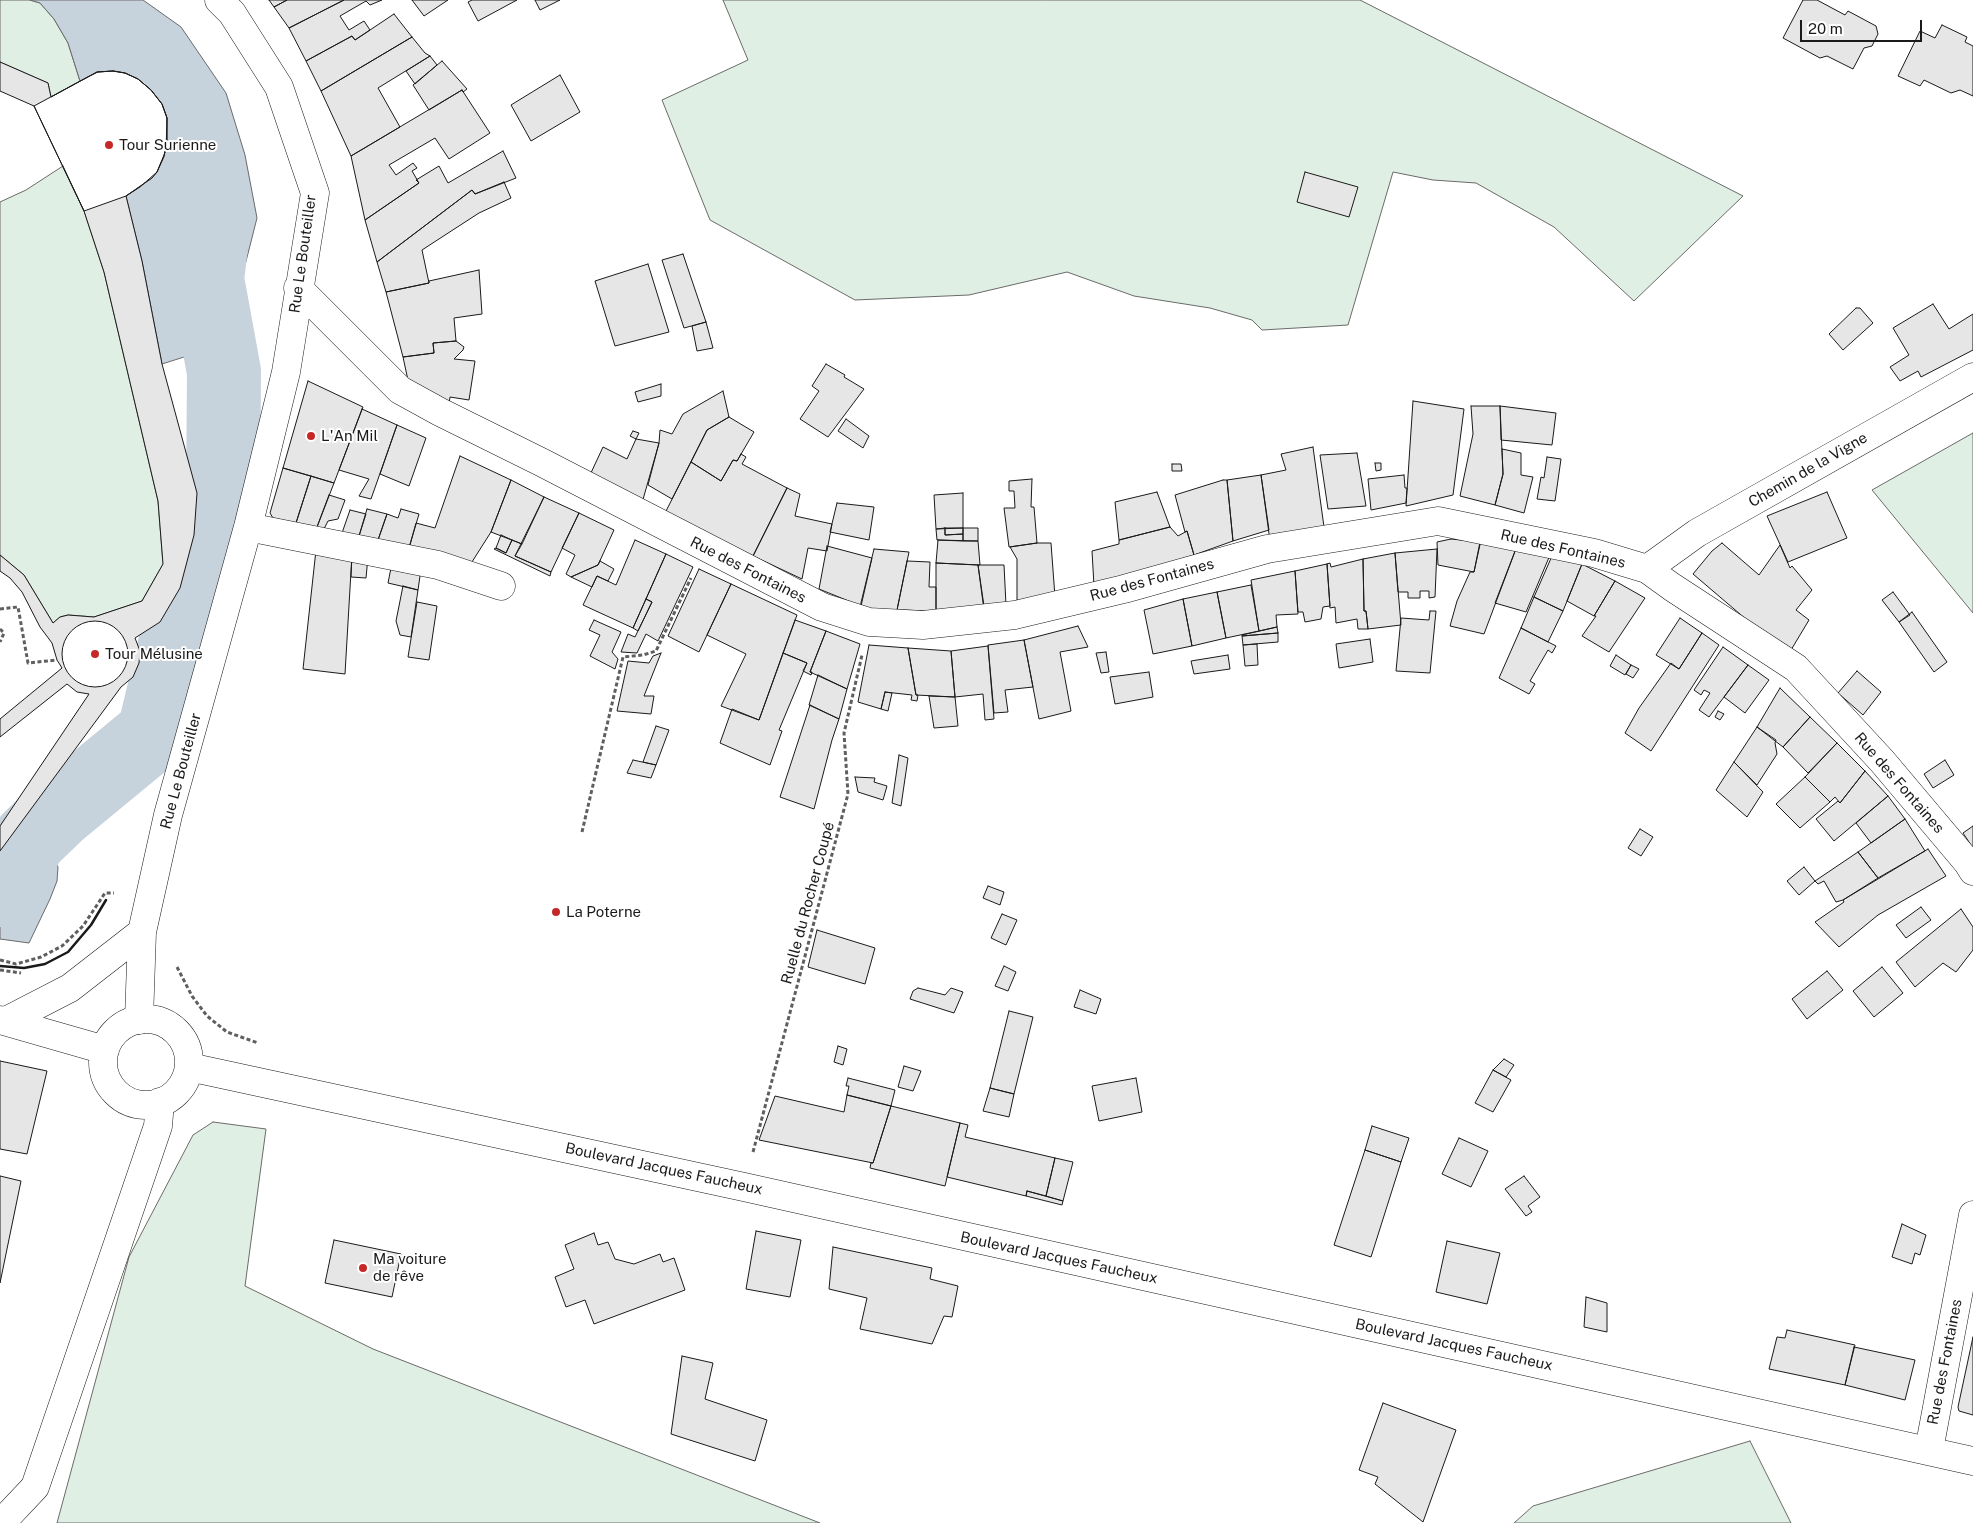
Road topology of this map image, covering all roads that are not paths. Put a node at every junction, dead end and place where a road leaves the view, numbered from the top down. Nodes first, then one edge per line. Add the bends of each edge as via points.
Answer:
1 (219, 0) edge
2 (298, 288) junction
3 (1973, 377) edge
4 (248, 527) junction
5 (1646, 568) junction
6 (501, 586) dead end
7 (1973, 871) edge
8 (142, 932) junction
9 (139, 1020) junction
10 (3, 1021) edge
11 (105, 1050) junction
12 (189, 1067) junction
13 (160, 1102) junction
14 (1973, 1215) edge
15 (1929, 1450) junction
16 (1973, 1461) edge
17 (1, 1523) edge

1 - 2 street, Rue Le Bouteiller via 232,13 279,87 315,193
2 - 4 street, Rue Le Bouteiller via 286,372
2 - 5 street, Rue des Fontaines via 400,390 822,607 869,622 923,625 1016,615 1267,549 1438,522 1594,553
3 - 5 street, Chemin de la Vigne via 1697,533
4 - 6 street via 438,565
4 - 8 street, Rue Le Bouteiller via 168,815
5 - 7 street, Rue des Fontaines via 1796,668 1882,761
8 - 9 street, Rue Le Bouteiller
8 - 10 street via 70,988
9 - 11 street via 118,1029
9 - 12 street via 166,1023 176,1031 184,1042
10 - 11 street
11 - 13 street via 106,1076 112,1088 134,1103
12 - 13 street via 180,1089
12 - 15 street, Boulevard Jacques Faucheux via 744,1186
13 - 17 street via 158,1126 35,1488
14 - 15 street, Rue des Fontaines
15 - 16 street, Boulevard Jacques Faucheux

